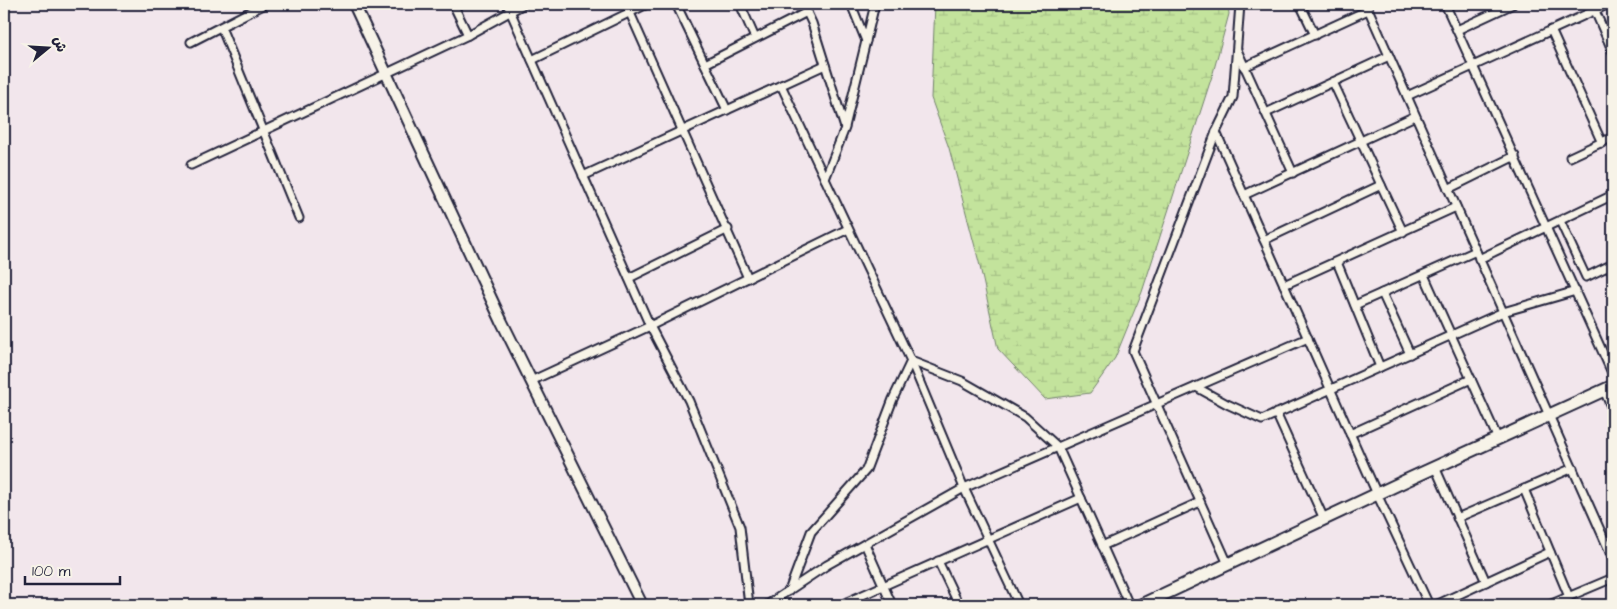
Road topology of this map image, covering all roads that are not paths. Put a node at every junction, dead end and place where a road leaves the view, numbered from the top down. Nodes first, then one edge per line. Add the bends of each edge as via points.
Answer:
1 (265, 4) edge
2 (354, 4) edge
3 (453, 4) edge
4 (507, 4) edge
5 (524, 4) edge
6 (626, 4) edge
7 (648, 4) edge
8 (676, 4) edge
9 (740, 4) edge
10 (803, 4) edge
11 (851, 4) edge
12 (875, 4) edge
13 (1240, 4) edge
14 (1300, 4) edge
15 (1445, 4) edge
16 (1513, 4) edge
17 (1609, 4) edge
18 (1367, 7) edge
19 (1594, 7) edge
20 (510, 11) junction
21 (630, 12) junction
22 (807, 12) junction
23 (221, 26) junction
24 (1457, 30) junction
25 (1551, 30) junction
26 (468, 35) junction
27 (1315, 35) junction
28 (755, 38) junction
29 (190, 42) dead end
30 (866, 42) junction
31 (1236, 49) junction
32 (1613, 52) edge
33 (1389, 56) junction
34 (532, 60) junction
35 (705, 64) junction
36 (825, 65) junction
37 (1244, 66) junction
38 (1473, 66) junction
39 (386, 73) junction
40 (1333, 82) junction
41 (781, 85) junction
42 (1407, 96) junction
43 (727, 110) junction
44 (1266, 113) junction
45 (1415, 116) junction
46 (845, 128) junction
47 (683, 130) junction
48 (264, 131) junction
49 (1216, 132) junction
50 (1613, 137) edge
51 (1360, 141) junction
52 (1602, 143) junction
53 (1515, 156) junction
54 (1570, 157) dead end
55 (191, 165) dead end
56 (1293, 173) junction
57 (584, 176) junction
58 (825, 179) junction
59 (1381, 185) junction
60 (1448, 189) junction
61 (1613, 195) edge
62 (1244, 196) junction
63 (1456, 207) junction
64 (299, 218) dead end
65 (1560, 220) junction
66 (1547, 227) junction
67 (848, 229) junction
68 (728, 230) junction
69 (1403, 232) junction
70 (1264, 240) junction
71 (1476, 251) junction
72 (1480, 259) junction
73 (1337, 262) junction
74 (1613, 264) edge
75 (1424, 275) junction
76 (629, 278) junction
77 (748, 278) junction
78 (1284, 285) junction
79 (1576, 291) junction
80 (1382, 293) junction
81 (1355, 306) junction
82 (1503, 312) junction
83 (650, 326) junction
84 (1451, 335) junction
85 (1308, 338) junction
86 (1410, 354) junction
87 (911, 361) junction
88 (1380, 367) junction
89 (1613, 375) edge
90 (1471, 379) junction
91 (531, 381) junction
92 (1196, 387) junction
93 (1609, 388) edge
94 (1331, 390) junction
95 (1156, 404) junction
96 (1613, 411) edge
97 (1276, 414) junction
98 (1549, 416) junction
99 (1350, 434) junction
100 (1498, 439) junction
101 (1058, 447) junction
102 (1436, 467) junction
103 (1573, 468) junction
104 (964, 488) junction
105 (1524, 489) junction
106 (1377, 494) junction
107 (1081, 498) junction
108 (1200, 502) junction
109 (1457, 518) junction
110 (1324, 519) junction
111 (988, 539) junction
112 (865, 544) junction
113 (1102, 546) junction
114 (1550, 552) junction
115 (1613, 557) edge
116 (938, 561) junction
117 (1228, 564) junction
118 (1613, 578) edge
119 (1486, 582) junction
120 (884, 586) junction
121 (789, 590) junction
122 (1569, 597) junction
123 (642, 605) edge
124 (750, 605) edge
125 (767, 605) edge
126 (842, 605) edge
127 (892, 605) edge
128 (959, 605) edge
129 (1019, 605) edge
130 (1129, 605) edge
131 (1140, 605) edge
132 (1429, 605) edge
133 (1436, 605) edge
134 (1549, 605) edge

1 - 23 street
2 - 39 main road
3 - 26 street
4 - 20 street
5 - 20 street
6 - 21 street
7 - 21 street
8 - 35 street
9 - 28 street
10 - 22 street
11 - 30 street
12 - 30 street
13 - 31 street
14 - 27 street
15 - 24 street
16 - 24 street
17 - 19 street
18 - 27 street
18 - 33 street
19 - 25 street
19 - 32 street
20 - 26 street
20 - 34 street
21 - 34 street
21 - 47 street
22 - 28 street
22 - 36 street
23 - 29 street
23 - 48 street
24 - 38 street
25 - 38 street
25 - 52 street
26 - 39 street
27 - 37 street
28 - 35 street
30 - 46 street
31 - 37 street
31 - 49 street via 1233,97
33 - 40 street
33 - 42 street
34 - 57 street
35 - 43 street
36 - 41 street
36 - 46 street
37 - 44 street
38 - 42 street
38 - 53 street
39 - 48 street
39 - 91 main road
40 - 44 street
40 - 51 street
41 - 43 street
41 - 58 street
42 - 45 street
43 - 47 street
44 - 56 street
45 - 51 street
45 - 60 street
46 - 58 street
47 - 57 street
47 - 68 street
48 - 55 street
48 - 64 street
49 - 62 street
49 - 95 street via 1132,351
50 - 52 street
51 - 56 street
51 - 59 street
52 - 54 street
53 - 60 street
53 - 66 street
56 - 62 street
57 - 76 street
58 - 67 street
59 - 69 street
59 - 70 street
60 - 63 street
61 - 65 street
62 - 70 street
63 - 69 street
63 - 71 street
65 - 66 street
65 - 74 street via 1586,277
66 - 72 street
66 - 79 street
67 - 77 street
67 - 87 street
68 - 76 street
68 - 77 street
69 - 73 street
70 - 78 street
71 - 72 street
71 - 75 street
72 - 82 street
73 - 78 street
73 - 81 street
75 - 80 street
75 - 84 street
76 - 83 street
77 - 83 street
78 - 85 street
79 - 82 street
79 - 89 street
80 - 81 street
80 - 86 street
81 - 88 street
82 - 84 street
82 - 98 street
83 - 91 street
83 - 124 street via 689,401 740,527
84 - 86 street
84 - 90 street
85 - 92 street
85 - 94 street
86 - 88 street
87 - 101 street via 962,381 1024,417
87 - 104 street
87 - 121 street via 866,470 811,532
88 - 94 street
90 - 99 street
90 - 100 street
91 - 123 main road
92 - 95 street
92 - 97 street via 1262,420
93 - 96 street
93 - 98 main road
94 - 97 street
94 - 99 street
95 - 101 street
95 - 108 street
97 - 110 street
98 - 100 main road
98 - 103 street
99 - 106 street
100 - 102 main road
101 - 104 street
101 - 107 street
102 - 106 main road
102 - 109 street
103 - 105 street
103 - 115 street
104 - 111 street
104 - 112 street
105 - 109 street
105 - 114 street
106 - 110 main road
106 - 132 street
107 - 111 street
107 - 113 street
108 - 113 street
108 - 117 street
109 - 119 street
110 - 117 main road
111 - 116 street
111 - 129 street
112 - 120 street
112 - 121 street
113 - 130 street
114 - 119 street
114 - 122 street
116 - 120 street
116 - 128 street
117 - 131 main road
118 - 122 street
119 - 133 street
120 - 126 street
120 - 127 street
121 - 125 street
122 - 134 street

